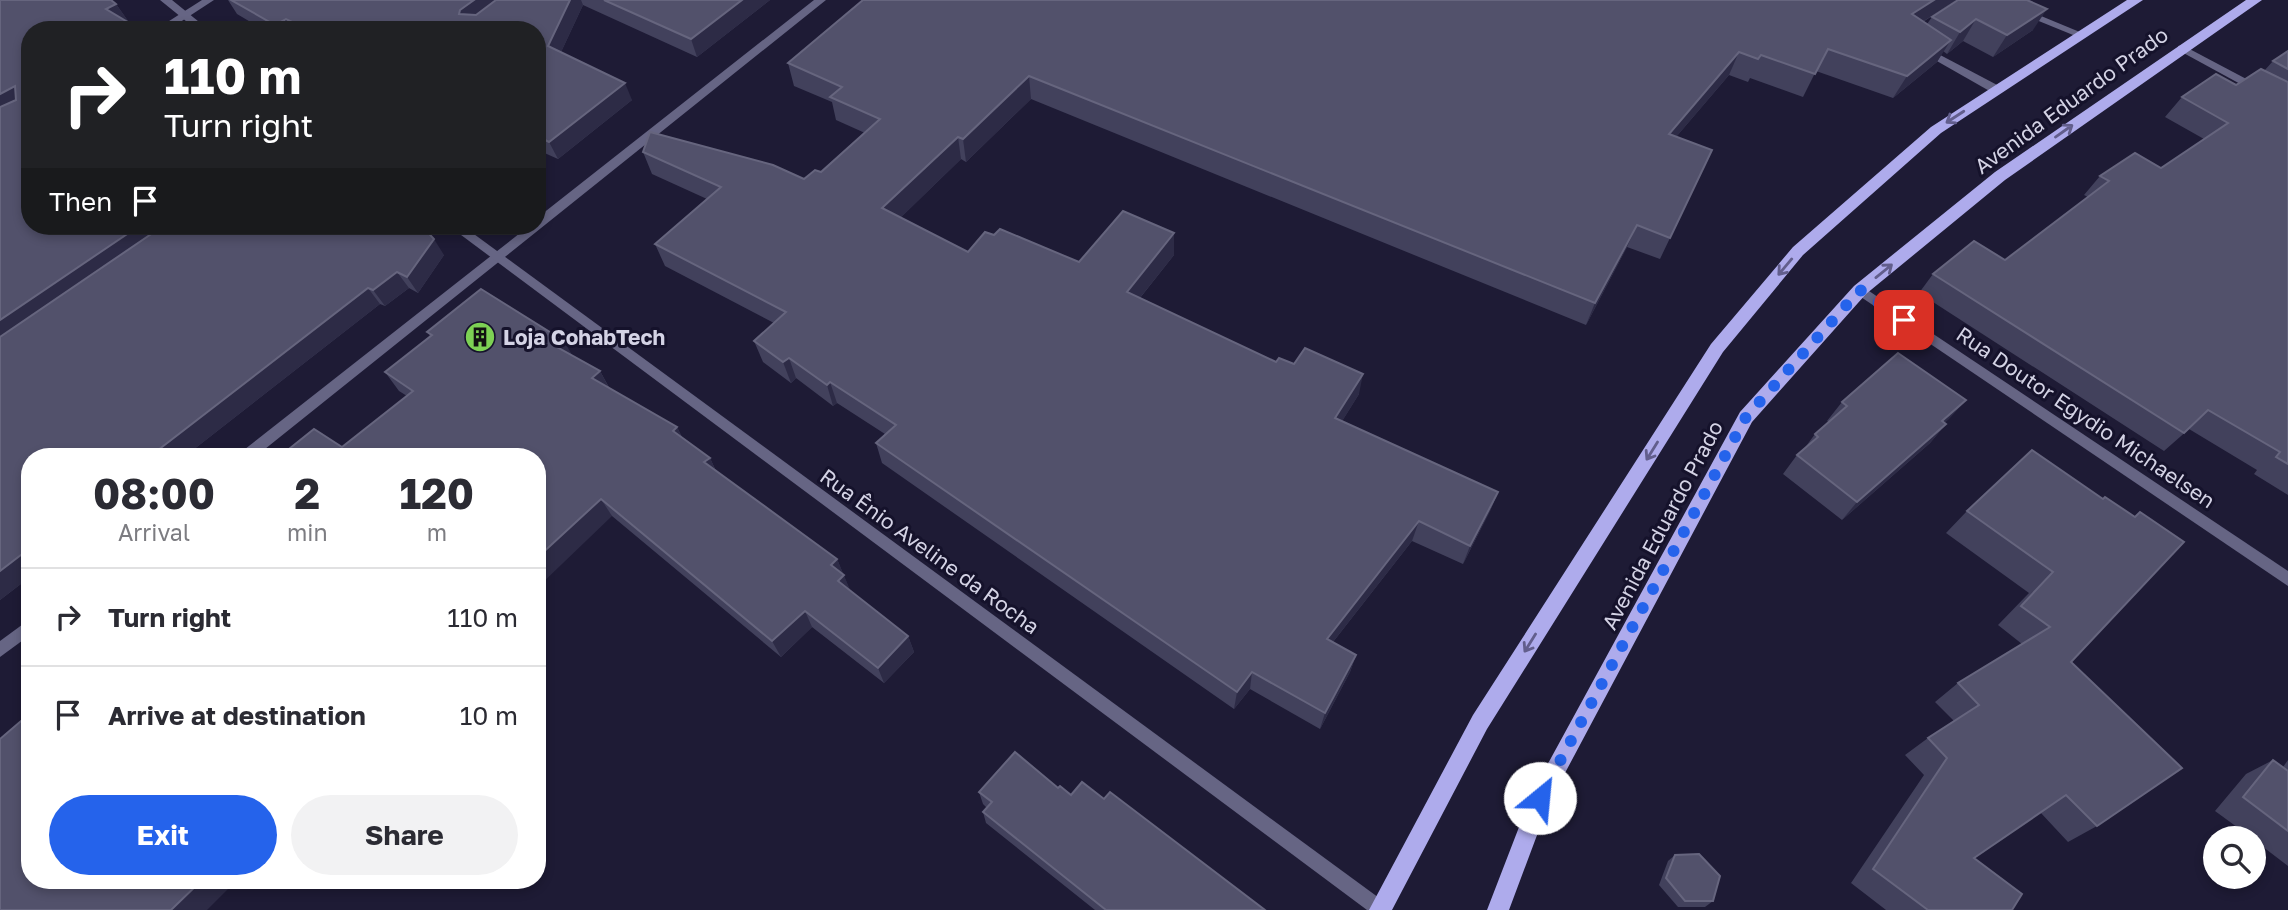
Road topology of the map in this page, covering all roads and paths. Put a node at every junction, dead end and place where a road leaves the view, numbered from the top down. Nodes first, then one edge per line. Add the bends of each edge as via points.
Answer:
1 (166, 0) edge
2 (209, 0) edge
3 (821, 0) edge
4 (1992, 0) edge
5 (2136, 0) edge
6 (2255, 0) edge
7 (185, 15) junction
8 (175, 21) edge
9 (193, 21) edge
10 (2082, 35) junction
11 (1919, 47) edge
12 (2182, 48) junction
13 (1997, 90) junction
14 (2288, 106) edge
15 (546, 219) edge
16 (467, 235) edge
17 (525, 235) edge
18 (496, 258) junction
19 (1860, 290) junction
20 (256, 448) edge
21 (2288, 579) edge
22 (21, 633) edge
23 (0, 650) edge
24 (1381, 910) edge
25 (1498, 910) edge

1 - 7 street
2 - 7 street
3 - 15 street
4 - 10 street
5 - 10 main road, Avenida Eduardo Prado
6 - 12 main road, Avenida Eduardo Prado
7 - 8 street
7 - 9 street
10 - 13 main road, Avenida Eduardo Prado
11 - 13 street
12 - 14 street
19 -> 12 main road, Avenida Eduardo Prado via 2000,176
13 -> 24 main road, Avenida Eduardo Prado via 1936,130 1798,251 1717,348 1480,722
16 - 18 street, Rua Ênio Aveline da Rocha
17 - 18 street
18 - 20 street
18 - 24 street, Rua Ênio Aveline da Rocha
19 - 21 street, Rua Doutor Egydio Michaelsen
19 - 25 main road, Avenida Eduardo Prado via 1746,417 1540,798
22 - 23 street

